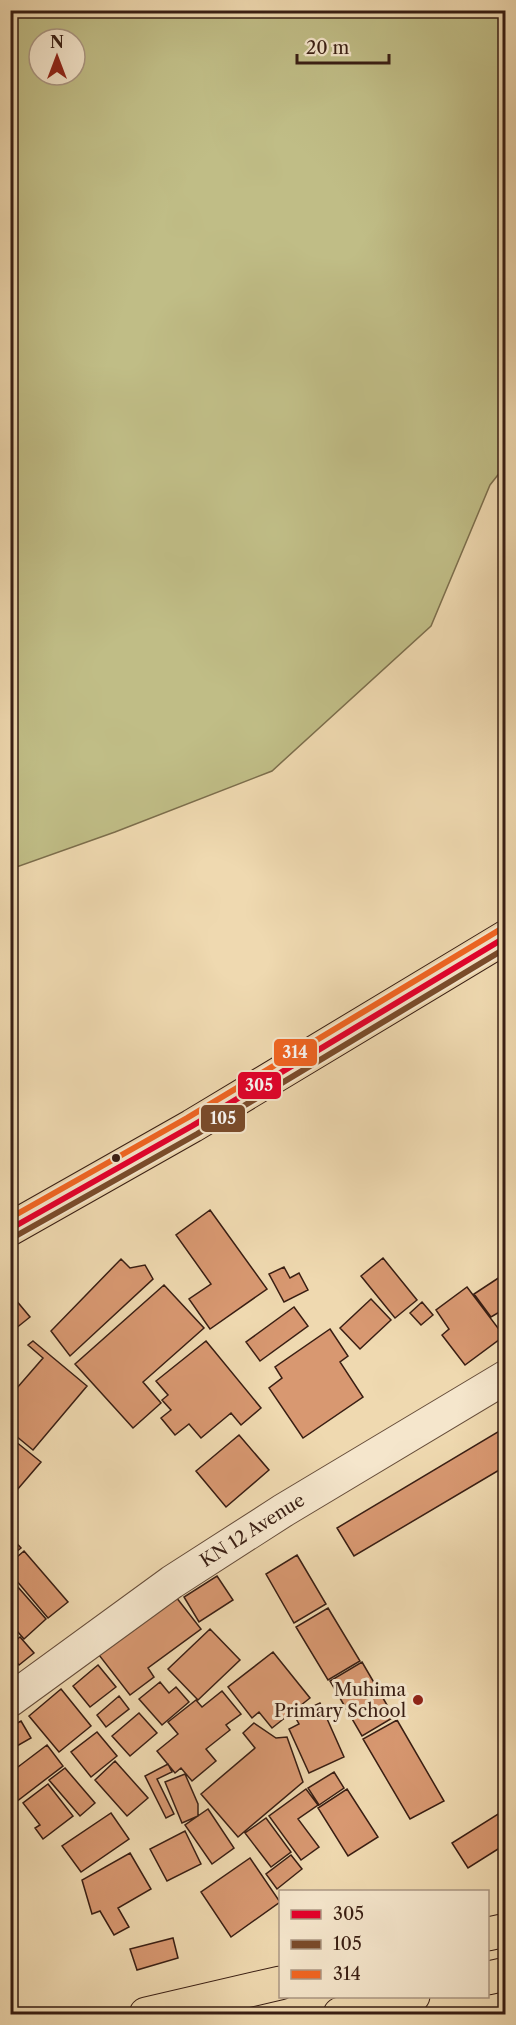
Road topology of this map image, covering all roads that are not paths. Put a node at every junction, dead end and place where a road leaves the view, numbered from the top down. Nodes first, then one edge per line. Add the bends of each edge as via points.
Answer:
1 (506, 938) edge
2 (10, 1229) edge
3 (506, 1377) edge
4 (10, 1700) edge
5 (506, 1930) edge
6 (489, 1934) edge
7 (506, 1974) edge
8 (489, 1978) edge
9 (279, 1983) edge
10 (405, 1998) edge
11 (146, 2014) edge
12 (340, 2014) edge

1 - 2 main road via 192,1126
3 - 4 street, KN 12 Avenue via 172,1582
5 - 6 main road
7 - 8 main road
9 - 11 main road
10 - 12 main road

